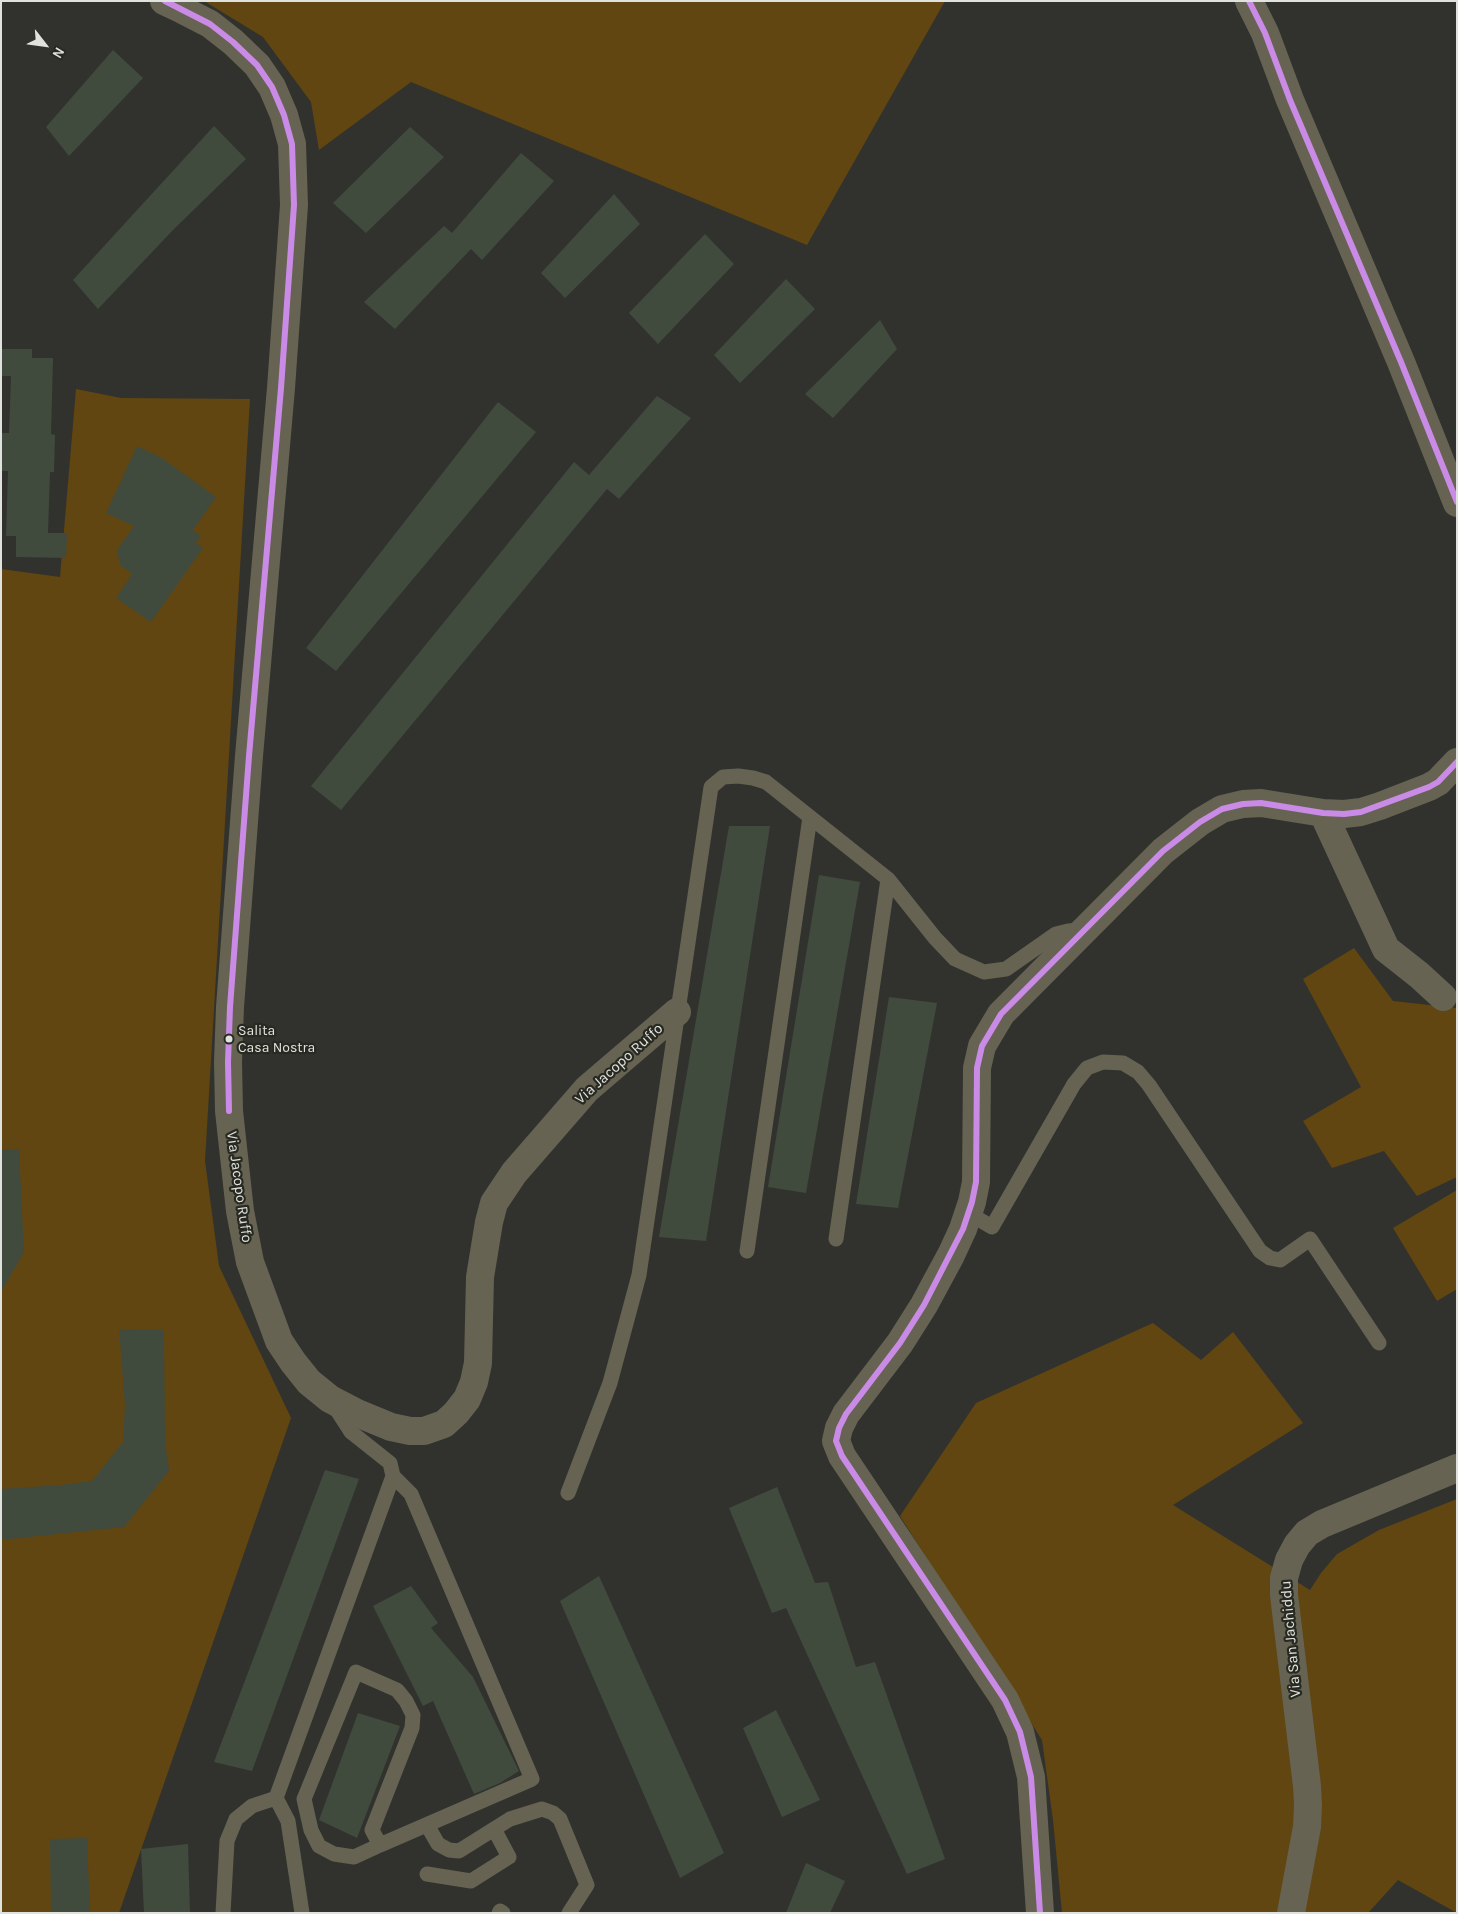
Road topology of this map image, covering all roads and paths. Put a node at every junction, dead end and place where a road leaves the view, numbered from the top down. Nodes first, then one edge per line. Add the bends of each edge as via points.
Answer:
1 (164, 1) edge
2 (1249, 1) edge
3 (1457, 503) edge
4 (1457, 762) edge
5 (1323, 813) junction
6 (810, 817) junction
7 (888, 878) junction
8 (1083, 930) junction
9 (1442, 998) dead end
10 (677, 1012) junction
11 (968, 1213) junction
12 (836, 1239) dead end
13 (747, 1251) dead end
14 (1379, 1343) dead end
15 (330, 1399) junction
16 (1457, 1468) edge
17 (393, 1476) junction
18 (568, 1493) dead end
19 (276, 1798) junction
20 (427, 1825) junction
21 (494, 1829) junction
22 (380, 1845) junction
23 (427, 1874) dead end
24 (223, 1913) edge
25 (302, 1913) edge
26 (499, 1913) edge
27 (503, 1913) edge
28 (569, 1913) edge
29 (1040, 1913) edge
30 (1291, 1913) edge

1 - 15 street, Via Jacopo Ruffo via 210,24 234,42 256,65 272,87 292,144 294,205 230,1007 229,1111 240,1211 250,1262 263,1301 279,1341 293,1362 309,1382
2 - 3 street via 1265,33
4 - 5 street via 1438,782 1412,795 1360,812
5 - 8 street via 1261,803 1222,809 1163,851
5 - 9 street via 1386,950
6 - 7 lane
6 - 10 lane via 766,782 753,778 723,777 711,787
6 - 13 lane
7 - 8 lane via 955,959 984,972 1006,969 1056,934
7 - 12 lane
8 - 11 street via 1001,1014 982,1046 977,1068 976,1182
10 - 15 street, Via Jacopo Ruffo via 587,1089 514,1173 494,1203 480,1277 478,1363 467,1399 456,1413 444,1424 424,1431 410,1431 356,1413
10 - 18 lane via 639,1275 610,1383
11 - 14 lane via 992,1227 1074,1084 1087,1068 1103,1062 1122,1063 1138,1072 1149,1085 1260,1252 1280,1260 1310,1239
11 - 29 street via 951,1255 924,1305 900,1343 846,1414 836,1441 842,1456 1014,1717 1031,1777
15 - 17 lane via 351,1432 390,1463
16 - 30 street, Via San Jachiddu via 1322,1524 1307,1533 1289,1560 1284,1595 1308,1786 1307,1827
17 - 19 lane
17 - 20 lane via 411,1494 532,1779
19 - 24 lane via 252,1806 236,1819 227,1840
19 - 25 lane via 288,1821
20 - 21 lane via 438,1844 459,1851
20 - 22 lane
21 - 23 lane via 509,1857 471,1881
21 - 28 lane via 510,1819 542,1809 560,1819 587,1885
22 - 22 lane via 354,1856 334,1854 319,1846 311,1830 304,1799 356,1672 397,1690 413,1715 412,1728 372,1830
26 - 27 lane

